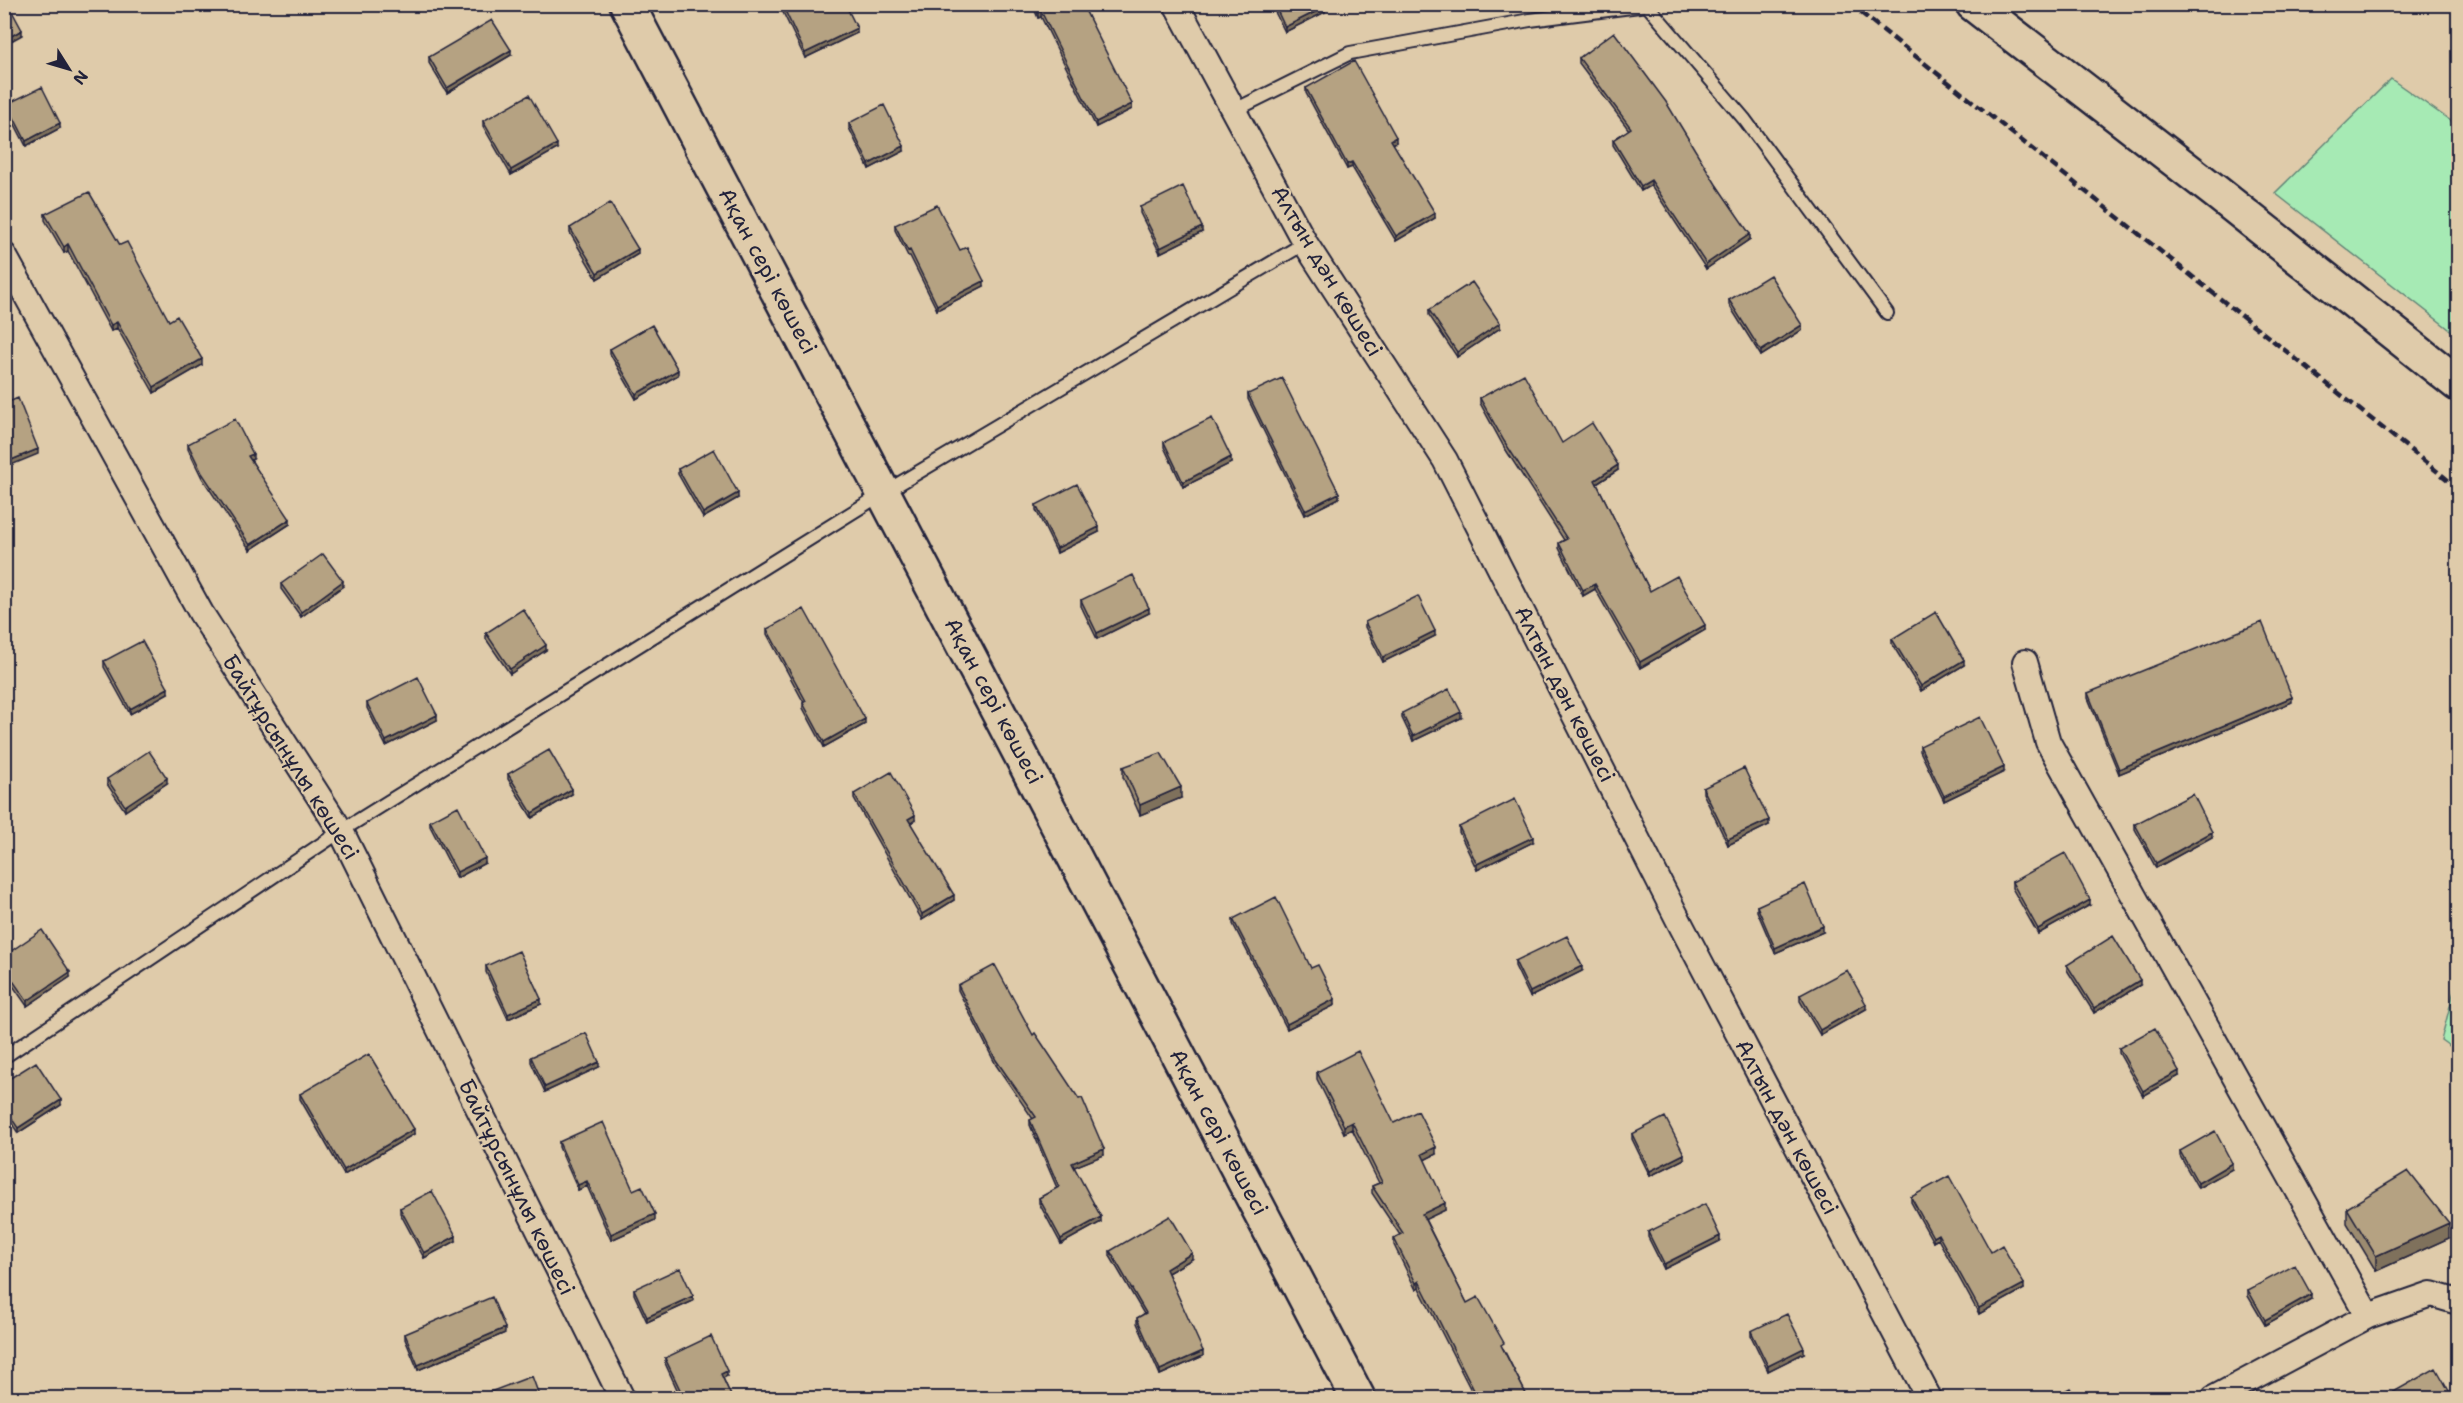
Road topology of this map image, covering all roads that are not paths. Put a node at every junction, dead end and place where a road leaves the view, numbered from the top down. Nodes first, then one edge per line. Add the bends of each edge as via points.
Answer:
1 (627, 4) edge
2 (1176, 4) edge
3 (1973, 4) edge
4 (1233, 111) junction
5 (1305, 243) junction
6 (4, 255) edge
7 (1887, 313) dead end
8 (2458, 384) edge
9 (885, 492) junction
10 (2025, 662) dead end
11 (341, 831) junction
12 (4, 1057) edge
13 (2458, 1302) edge
14 (2368, 1316) junction
15 (622, 1398) edge
16 (1358, 1398) edge
17 (1929, 1398) edge
18 (2214, 1398) edge

1 - 9 street, Ақан сері көшесі
2 - 4 street, Алтын дән көшесі
3 - 8 street
4 - 5 street, Алтын дән көшесі
4 - 7 lane via 1350,53 1530,20 1647,5 1745,120
5 - 9 lane
5 - 17 street, Алтын дән көшесі via 1445,460 1682,927
6 - 11 street, Байтұрсынұлы көшесі via 201,613
9 - 11 lane
9 - 16 street, Ақан сері көшесі
10 - 14 street via 2048,742
11 - 12 lane
11 - 15 street, Байтұрсынұлы көшесі
13 - 14 street via 2431,1294
14 - 18 street

